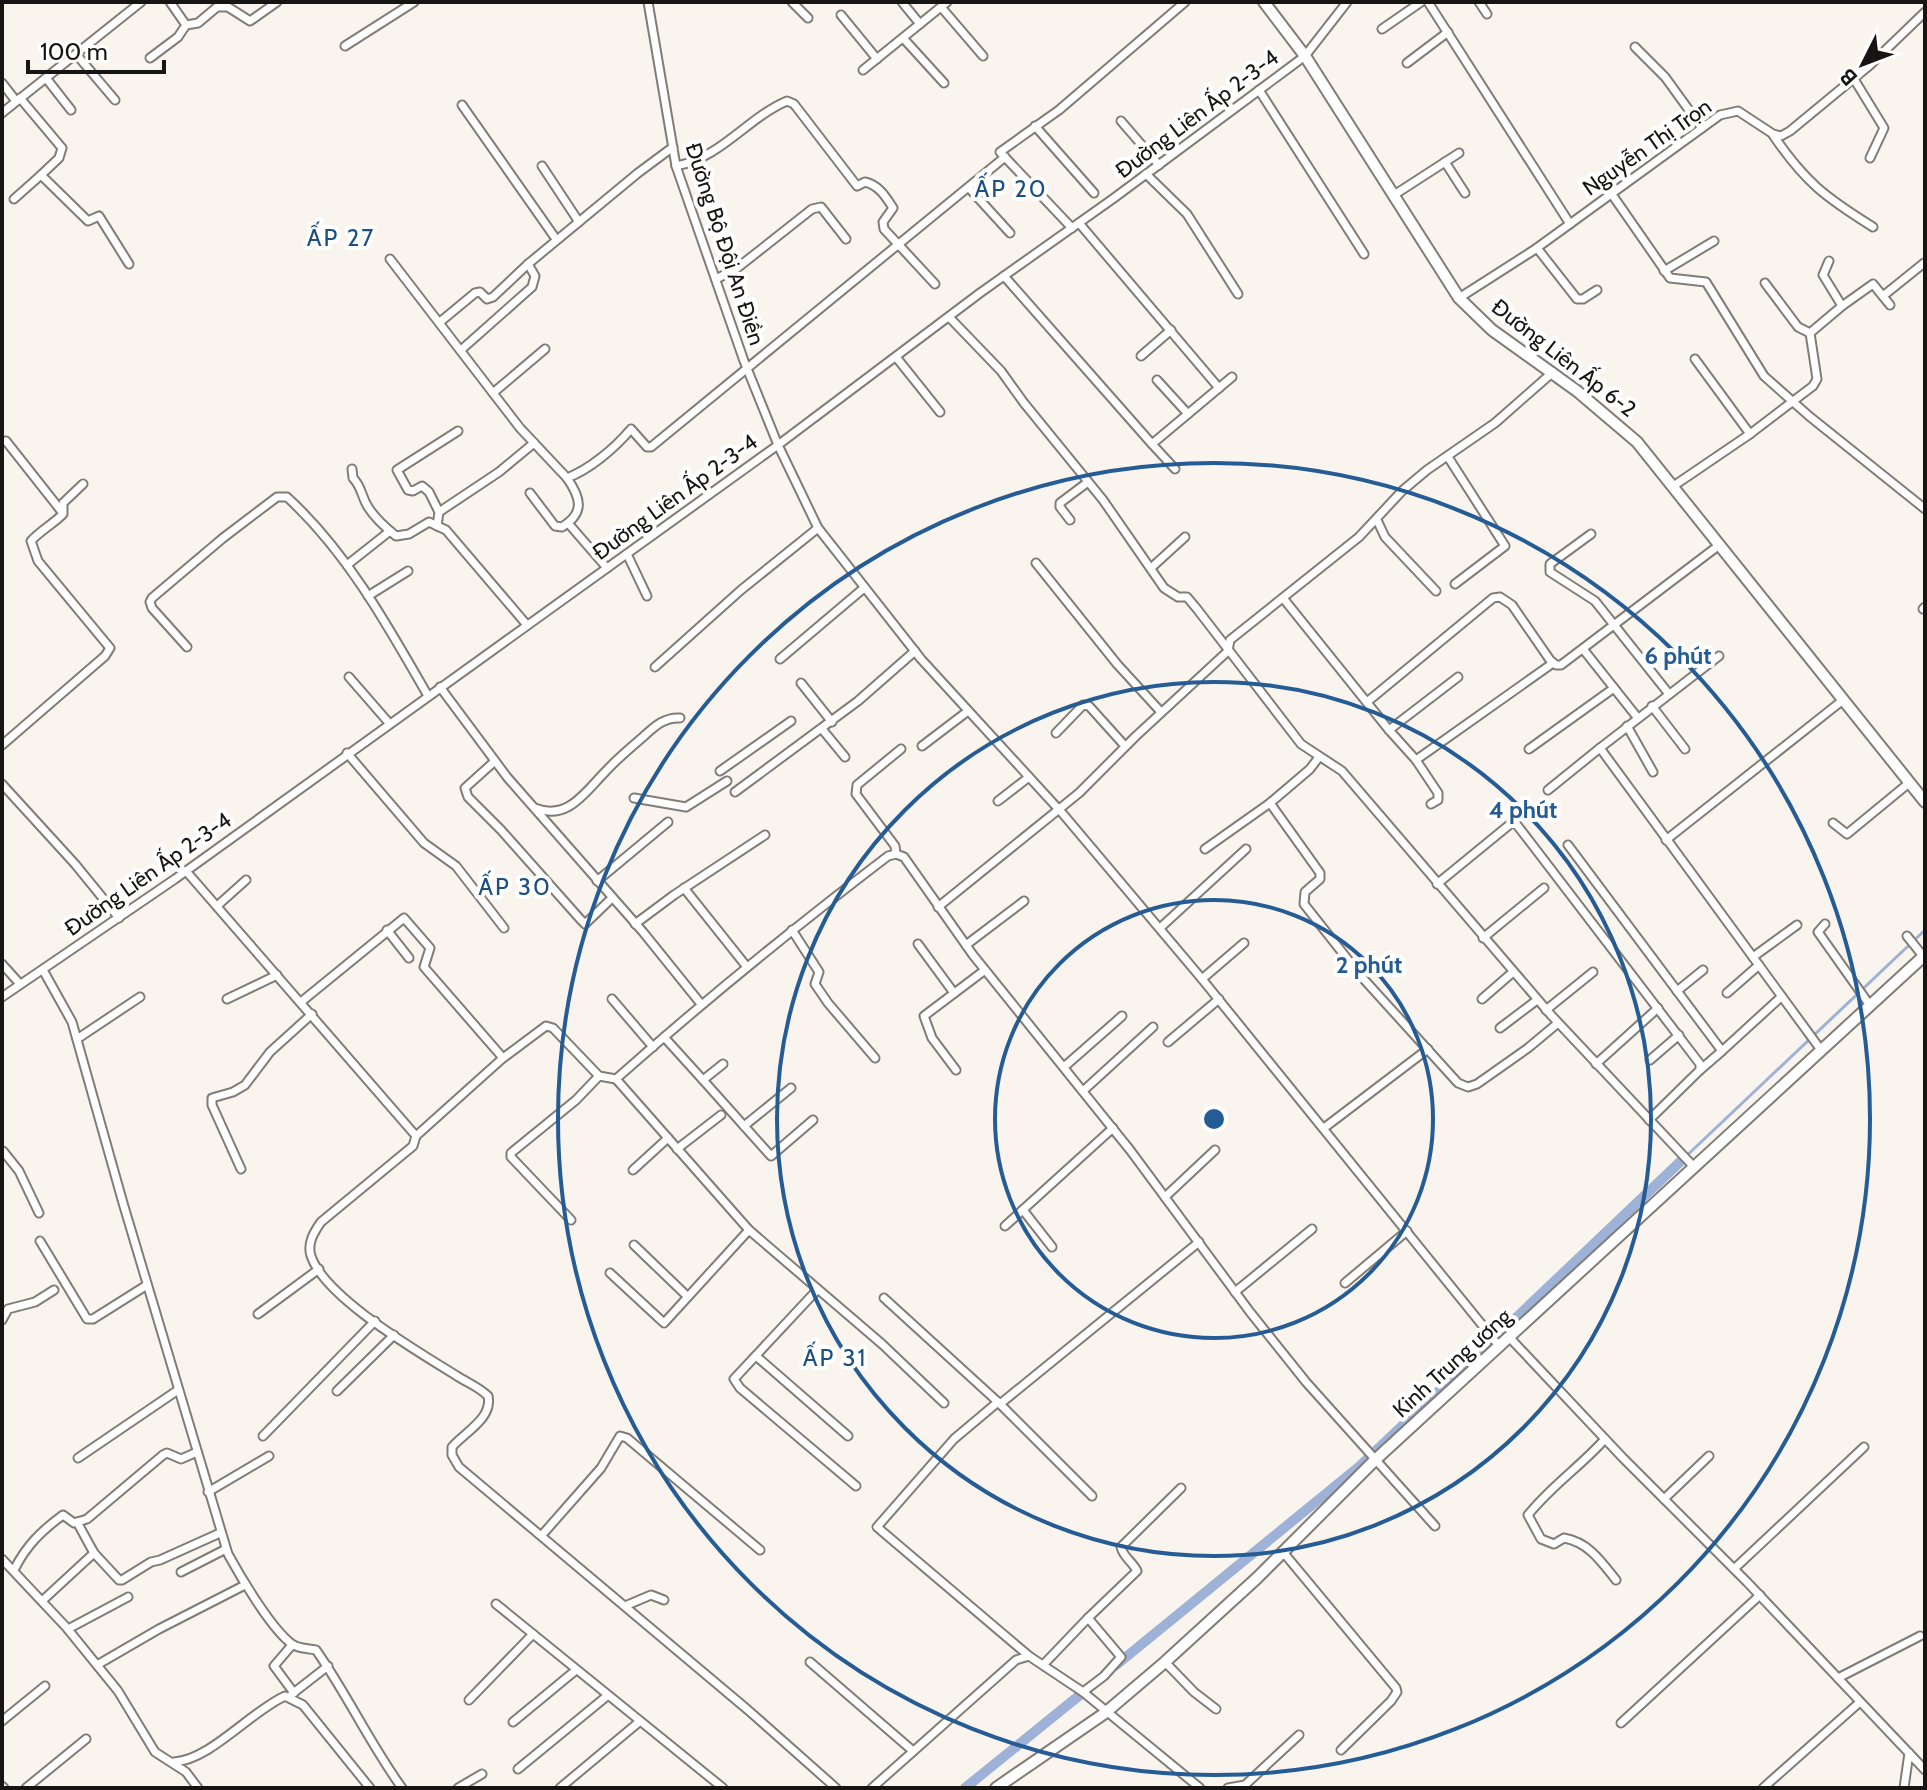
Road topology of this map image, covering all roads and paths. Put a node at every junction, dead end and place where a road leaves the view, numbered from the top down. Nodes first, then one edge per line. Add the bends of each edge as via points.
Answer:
1 (141, 2) edge
2 (170, 2) edge
3 (277, 2) edge
4 (414, 2) edge
5 (648, 2) edge
6 (792, 2) edge
7 (902, 2) edge
8 (1264, 2) edge
9 (1347, 2) edge
10 (1421, 2) edge
11 (1428, 2) edge
12 (1479, 2) edge
13 (1181, 3) edge
14 (944, 4) edge
15 (1487, 14) dead end
16 (841, 15) dead end
17 (1924, 15) edge
18 (808, 18) dead end
19 (920, 24) junction
20 (186, 25) junction
21 (1382, 29) dead end
22 (1448, 32) junction
23 (903, 38) junction
24 (345, 46) dead end
25 (1635, 47) dead end
26 (76, 54) junction
27 (983, 56) dead end
28 (1305, 56) junction
29 (150, 58) dead end
30 (877, 59) junction
31 (1407, 63) dead end
32 (863, 70) dead end
33 (46, 78) junction
34 (1854, 79) junction
35 (2, 83) edge
36 (944, 83) dead end
37 (1259, 90) junction
38 (18, 100) junction
39 (115, 100) dead end
40 (462, 105) dead end
41 (71, 110) dead end
42 (2, 113) edge
43 (1121, 121) dead end
44 (1035, 126) junction
45 (1702, 128) junction
46 (1773, 134) junction
47 (673, 147) junction
48 (1459, 153) dead end
49 (1005, 157) junction
50 (1870, 158) dead end
51 (1445, 162) junction
52 (1159, 165) junction
53 (542, 166) dead end
54 (676, 166) junction
55 (1146, 174) junction
56 (41, 175) junction
57 (969, 188) junction
58 (1094, 193) dead end
59 (1465, 193) dead end
60 (1611, 193) junction
61 (1394, 195) junction
62 (14, 199) dead end
63 (579, 222) junction
64 (1570, 224) junction
65 (1076, 225) junction
66 (1873, 227) dead end
67 (1010, 233) dead end
68 (556, 239) junction
69 (846, 239) dead end
70 (1714, 241) dead end
71 (899, 245) junction
72 (1537, 248) junction
73 (1364, 254) dead end
74 (390, 259) dead end
75 (1829, 261) dead end
76 (1924, 263) edge
77 (129, 264) dead end
78 (528, 264) junction
79 (1664, 271) junction
80 (1004, 276) junction
81 (716, 279) junction
82 (1765, 283) dead end
83 (935, 284) dead end
84 (1597, 290) dead end
85 (1238, 294) dead end
86 (1883, 296) junction
87 (1459, 298) junction
88 (1890, 305) dead end
89 (1842, 306) junction
90 (949, 317) junction
91 (440, 322) junction
92 (1171, 330) junction
93 (1810, 333) junction
94 (545, 349) dead end
95 (461, 350) junction
96 (1141, 356) dead end
97 (896, 357) junction
98 (1695, 359) dead end
99 (747, 368) junction
100 (1553, 372) junction
101 (1232, 377) dead end
102 (1157, 380) dead end
103 (1219, 388) junction
104 (493, 393) junction
105 (1793, 402) junction
106 (940, 412) dead end
107 (1188, 414) junction
108 (458, 431) dead end
109 (1750, 434) junction
110 (6, 441) dead end
111 (534, 443) junction
112 (1152, 444) junction
113 (778, 445) junction
114 (1448, 457) junction
115 (352, 469) dead end
116 (1175, 469) dead end
117 (567, 478) junction
118 (1088, 482) junction
119 (83, 484) dead end
120 (1672, 487) junction
121 (530, 493) dead end
122 (1925, 509) edge
123 (439, 512) junction
124 (63, 514) junction
125 (1070, 520) dead end
126 (1377, 520) junction
127 (568, 523) junction
128 (437, 526) junction
129 (818, 528) junction
130 (390, 531) junction
131 (1591, 534) dead end
132 (1185, 537) dead end
133 (1718, 546) junction
134 (627, 554) junction
135 (1036, 563) dead end
136 (347, 565) junction
137 (607, 568) junction
138 (1151, 568) junction
139 (408, 571) dead end
140 (1455, 584) dead end
141 (864, 588) junction
142 (1436, 591) dead end
143 (368, 596) junction
144 (647, 596) dead end
145 (1283, 598) junction
146 (527, 625) junction
147 (1614, 627) junction
148 (187, 647) dead end
149 (1583, 649) junction
150 (915, 651) junction
151 (1228, 651) junction
152 (1719, 656) dead end
153 (780, 659) dead end
154 (1553, 663) junction
155 (655, 667) dead end
156 (349, 677) dead end
157 (1458, 677) dead end
158 (801, 683) dead end
159 (440, 687) junction
160 (1614, 688) junction
161 (1669, 694) junction
162 (428, 696) junction
163 (1843, 700) junction
164 (1367, 702) junction
165 (1652, 706) junction
166 (968, 711) junction
167 (1161, 712) junction
168 (1637, 717) junction
169 (680, 718) dead end
170 (791, 721) dead end
171 (832, 722) junction
172 (389, 723) junction
173 (1627, 726) junction
174 (822, 729) junction
175 (1389, 730) junction
176 (1056, 733) dead end
177 (2, 745) edge
178 (922, 746) dead end
179 (1125, 746) junction
180 (1600, 748) junction
181 (901, 749) dead end
182 (1529, 749) dead end
183 (1685, 749) dead end
184 (347, 753) junction
185 (845, 757) dead end
186 (1319, 757) junction
187 (1416, 760) junction
188 (495, 761) junction
189 (720, 771) dead end
190 (1653, 772) dead end
191 (1029, 777) junction
192 (727, 781) dead end
193 (1909, 783) junction
194 (2, 784) edge
195 (1548, 790) dead end
196 (735, 792) dead end
197 (634, 798) dead end
198 (998, 801) dead end
199 (1925, 802) edge
200 (1270, 803) junction
201 (1431, 804) dead end
202 (533, 808) junction
203 (1058, 809) junction
204 (668, 822) dead end
205 (1833, 823) dead end
206 (765, 835) dead end
207 (1666, 840) junction
208 (1568, 845) dead end
209 (1205, 849) dead end
210 (1246, 849) dead end
211 (896, 854) junction
212 (186, 871) junction
213 (246, 880) dead end
214 (597, 881) junction
215 (1437, 884) junction
216 (684, 888) junction
217 (1544, 888) dead end
218 (612, 898) junction
219 (1024, 901) dead end
220 (217, 906) junction
221 (938, 907) junction
222 (119, 918) junction
223 (635, 924) junction
224 (1825, 924) dead end
225 (1797, 925) dead end
226 (504, 928) dead end
227 (1160, 928) junction
228 (387, 930) junction
229 (792, 930) junction
230 (1907, 936) dead end
231 (1483, 938) junction
232 (1244, 943) dead end
233 (918, 944) dead end
234 (966, 945) junction
235 (1924, 955) edge
236 (1753, 957) junction
237 (409, 958) dead end
238 (2, 964) edge
239 (1759, 965) junction
240 (747, 967) junction
241 (43, 970) junction
242 (985, 970) junction
243 (1703, 970) dead end
244 (1513, 972) junction
245 (1593, 972) dead end
246 (277, 975) junction
247 (1202, 979) junction
248 (20, 984) junction
249 (1677, 991) junction
250 (954, 993) junction
251 (1727, 993) dead end
252 (2, 997) edge
253 (140, 997) dead end
254 (1781, 997) junction
255 (227, 999) dead end
256 (612, 999) dead end
257 (1219, 999) junction
258 (1482, 999) dead end
259 (1537, 1000) junction
260 (1867, 1000) junction
261 (301, 1002) junction
262 (701, 1004) junction
263 (1658, 1008) junction
264 (1546, 1010) junction
265 (312, 1014) junction
266 (1122, 1016) dead end
267 (1558, 1023) junction
268 (1153, 1027) dead end
269 (1500, 1028) dead end
270 (1679, 1035) junction
271 (664, 1037) junction
272 (77, 1039) junction
273 (1168, 1042) dead end
274 (653, 1047) junction
275 (1819, 1047) junction
276 (1428, 1049) junction
277 (1722, 1051) junction
278 (503, 1058) junction
279 (875, 1058) dead end
280 (1650, 1060) dead end
281 (723, 1064) dead end
282 (1596, 1064) junction
283 (1064, 1067) junction
284 (956, 1070) dead end
285 (1700, 1070) junction
286 (599, 1076) junction
287 (616, 1079) junction
288 (703, 1080) junction
289 (791, 1088) dead end
290 (1083, 1091) junction
291 (721, 1115) dead end
292 (813, 1120) dead end
293 (1649, 1120) junction
294 (744, 1126) junction
295 (1113, 1128) junction
296 (1324, 1128) junction
297 (416, 1136) junction
298 (668, 1138) junction
299 (677, 1149) junction
300 (1215, 1150) dead end
301 (2, 1151) edge
302 (2, 1160) edge
303 (1692, 1164) junction
304 (241, 1169) dead end
305 (633, 1170) dead end
306 (1165, 1197) junction
307 (1023, 1210) junction
308 (39, 1213) dead end
309 (571, 1220) dead end
310 (1005, 1226) dead end
311 (1312, 1229) dead end
312 (749, 1230) junction
313 (1407, 1231) junction
314 (40, 1241) dead end
315 (1199, 1242) junction
316 (634, 1245) dead end
317 (1052, 1247) dead end
318 (319, 1269) junction
319 (610, 1273) dead end
320 (1345, 1283) dead end
321 (147, 1285) junction
322 (54, 1290) dead end
323 (817, 1290) junction
324 (1235, 1292) junction
325 (687, 1296) junction
326 (884, 1298) dead end
327 (258, 1314) dead end
328 (2, 1320) edge
329 (375, 1321) junction
330 (394, 1335) junction
331 (1510, 1338) junction
332 (1497, 1342) junction
333 (756, 1356) junction
334 (178, 1390) junction
335 (337, 1391) dead end
336 (944, 1403) dead end
337 (999, 1403) junction
338 (263, 1436) dead end
339 (848, 1436) dead end
340 (1605, 1439) junction
341 (1864, 1447) dead end
342 (197, 1452) junction
343 (269, 1456) dead end
344 (1709, 1456) dead end
345 (78, 1458) dead end
346 (1373, 1459) junction
347 (856, 1486) dead end
348 (1181, 1488) dead end
349 (208, 1492) junction
350 (1092, 1496) dead end
351 (1664, 1499) junction
352 (77, 1522) junction
353 (1435, 1526) dead end
354 (220, 1533) junction
355 (542, 1535) junction
356 (226, 1549) junction
357 (760, 1550) dead end
358 (1283, 1552) junction
359 (94, 1553) junction
360 (2, 1559) edge
361 (1734, 1569) junction
362 (14, 1570) junction
363 (181, 1572) dead end
364 (1616, 1580) dead end
365 (245, 1585) junction
366 (1760, 1595) junction
367 (128, 1597) dead end
368 (664, 1600) dead end
369 (42, 1601) junction
370 (496, 1604) dead end
371 (625, 1606) junction
372 (1088, 1618) junction
373 (68, 1629) junction
374 (533, 1634) junction
375 (1920, 1636) dead end
376 (292, 1645) junction
377 (1029, 1656) junction
378 (810, 1662) dead end
379 (1165, 1662) junction
380 (1044, 1664) junction
381 (97, 1665) junction
382 (328, 1666) junction
383 (576, 1670) junction
384 (1838, 1678) junction
385 (45, 1686) dead end
386 (1083, 1692) junction
387 (291, 1695) junction
388 (607, 1696) junction
389 (469, 1700) dead end
390 (1860, 1702) junction
391 (1101, 1709) junction
392 (1216, 1709) dead end
393 (2, 1721) edge
394 (513, 1722) dead end
395 (639, 1722) junction
396 (1621, 1723) dead end
397 (1299, 1735) dead end
398 (86, 1739) dead end
399 (1341, 1750) dead end
400 (913, 1751) junction
401 (1909, 1753) junction
402 (171, 1762) junction
403 (518, 1769) dead end
404 (1925, 1770) edge
405 (482, 1774) dead end
406 (828, 1780) junction
407 (26, 1788) edge
408 (198, 1788) edge
409 (370, 1788) edge
410 (402, 1788) edge
411 (458, 1788) edge
412 (560, 1788) edge
413 (723, 1788) edge
414 (819, 1788) edge
415 (836, 1788) edge
416 (872, 1788) edge
417 (996, 1788) edge
418 (1200, 1788) edge
419 (1228, 1788) edge
420 (1763, 1788) edge
421 (1904, 1788) edge

1 - 26 street
2 - 20 street
3 - 20 street via 250,21 228,7 217,7 198,23
4 - 24 street
5 - 47 street, Đường Bộ Đội An Điền
6 - 18 street
7 - 19 street
8 - 28 street, Đường Liên Ấp 6-2
9 - 28 street, Đường Liên Ấp 2-3-4
10 - 21 street
11 - 22 street
12 - 15 street
13 - 44 street
14 - 19 street
14 - 27 street
16 - 30 street
17 - 34 street
19 - 23 street
20 - 29 street
22 - 31 street
22 - 64 street
23 - 30 street
23 - 36 street
25 - 45 street
26 - 33 street
26 - 39 street
28 - 37 street, Đường Liên Ấp 2-3-4
28 - 61 street, Đường Liên Ấp 6-2
30 - 32 street
33 - 38 street
33 - 41 street
34 - 46 street via 1790,131
34 - 50 street via 1884,128
35 - 38 street
37 - 52 street, Đường Liên Ấp 2-3-4
37 - 73 street
38 - 42 street
38 - 56 street via 62,148
40 - 68 street
43 - 52 street
44 - 49 street via 1000,152
44 - 58 street
45 - 46 street, Nguyễn Thị Trọn via 1720,115 1738,111
45 - 60 street, Nguyễn Thị Trọn
46 - 66 street via 1825,197
47 - 54 street, Đường Bộ Đội An Điền
47 - 63 street
48 - 51 street
49 - 57 street
49 - 65 street
51 - 59 street
51 - 61 street
52 - 55 street, Đường Liên Ấp 2-3-4
53 - 63 street
54 - 71 street via 695,163 787,101 857,186 873,184 884,195 893,208 884,229
54 - 81 street, Đường Bộ Đội An Điền
55 - 65 street, Đường Liên Ấp 2-3-4
55 - 85 street via 1187,214
56 - 62 street
56 - 77 street via 88,221 99,216
57 - 67 street
57 - 71 street
60 - 64 street, Nguyễn Thị Trọn
60 - 79 street
61 - 87 street, Đường Liên Ấp 6-2
63 - 68 street
64 - 72 street, Nguyễn Thị Trọn
65 - 80 street, Đường Liên Ấp 2-3-4
65 - 92 street
68 - 78 street
69 - 81 street via 827,212 812,209
70 - 79 street
71 - 83 street
71 - 99 street
72 - 84 street via 1577,299
72 - 87 street, Nguyễn Thị Trọn
74 - 91 street
75 - 89 street via 1823,275
76 - 86 street
78 - 91 street via 493,297 475,293
78 - 95 street via 535,276 532,287
79 - 105 street via 1670,278 1706,282 1764,376
80 - 90 street, Đường Liên Ấp 2-3-4
80 - 112 street
81 - 99 street, Đường Bộ Đội An Điền
82 - 93 street via 1798,327
86 - 88 street
86 - 89 street via 1873,284
87 - 100 street, Đường Liên Ấp 6-2 via 1492,330
89 - 93 street
90 - 97 street, Đường Liên Ấp 2-3-4
90 - 118 street via 1001,371
91 - 95 street
92 - 96 street
92 - 103 street
93 - 105 street via 1817,379
94 - 104 street
95 - 104 street
97 - 106 street
97 - 113 street, Đường Liên Ấp 2-3-4
98 - 109 street
99 - 113 street, Đường Bộ Đội An Điền
99 - 117 street via 651,447 631,429
100 - 114 street
100 - 120 street, Đường Liên Ấp 6-2 via 1637,442
101 - 103 street
102 - 107 street
103 - 107 street
104 - 111 street
105 - 109 street
105 - 122 street
107 - 112 street
108 - 123 street via 397,470 408,490 427,489
109 - 120 street
110 - 124 street
111 - 117 street
111 - 123 street
112 - 116 street
113 - 129 street, Đường Bộ Đội An Điền
113 - 134 street, Đường Liên Ấp 2-3-4
114 - 126 street via 1402,491
114 - 140 street via 1505,546
115 - 130 street via 367,506
117 - 127 street via 580,505
118 - 125 street via 1059,504
118 - 138 street
119 - 124 street via 63,503
120 - 133 street, Đường Liên Ấp 6-2
121 - 127 street via 557,527
123 - 128 street
124 - 177 street via 31,541 31,547 110,648
126 - 142 street via 1385,537
126 - 145 street
127 - 137 street
128 - 130 street via 429,522 396,536
128 - 146 street
129 - 141 street, Đường Bộ Đội An Điền
129 - 155 street
130 - 136 street
131 - 147 street via 1549,568 1595,601
132 - 138 street
133 - 147 street
133 - 163 street, Đường Liên Ấp 6-2
134 - 137 street, Đường Liên Ấp 2-3-4
134 - 144 street
135 - 167 street
136 - 143 street
136 - 148 street via 307,515 287,497 277,497 151,600 152,608
137 - 146 street, Đường Liên Ấp 2-3-4
138 - 151 street via 1164,588 1187,597
139 - 143 street
141 - 150 street, Đường Bộ Đội An Điền
141 - 153 street
143 - 162 street
145 - 151 street via 1230,640
145 - 164 street
146 - 159 street, Đường Liên Ấp 2-3-4
147 - 149 street
147 - 161 street
149 - 154 street via 1561,665
149 - 160 street
150 - 166 street, Đường Bộ Đội An Điền
150 - 171 street
151 - 167 street
151 - 186 street via 1301,744
152 - 161 street
154 - 164 street via 1512,605 1493,598
154 - 187 street
156 - 172 street
157 - 175 street
158 - 171 street
159 - 162 street, Đường Liên Ấp 2-3-4
159 - 188 street
160 - 168 street
160 - 182 street
161 - 165 street
162 - 172 street, Đường Liên Ấp 2-3-4
163 - 193 street, Đường Liên Ấp 6-2
163 - 207 street
164 - 175 street
165 - 168 street
165 - 183 street
166 - 178 street
166 - 191 street, Đường Bộ Đội An Điền
167 - 179 street
168 - 173 street
169 - 202 street via 657,725 573,805 555,813
170 - 189 street
171 - 174 street
172 - 184 street, Đường Liên Ấp 2-3-4
173 - 180 street
173 - 190 street
174 - 185 street
174 - 196 street
175 - 187 street
176 - 179 street via 1083,705 1089,706
179 - 203 street
180 - 195 street
180 - 207 street
181 - 211 street via 857,785 856,794
184 - 212 street, Đường Liên Ấp 2-3-4
184 - 226 street via 424,843 456,866
186 - 200 street
186 - 215 street via 1342,771
187 - 201 street via 1438,793
188 - 202 street
188 - 218 street via 465,788 468,797 585,924
191 - 198 street
191 - 203 street, Đường Bộ Đội An Điền
192 - 197 street via 686,807
193 - 199 street, Đường Liên Ấp 6-2
193 - 205 street via 1847,834
194 - 222 street
200 - 209 street
200 - 276 street via 1320,873 1305,892 1304,904
202 - 214 street
203 - 221 street
203 - 227 street, Đường Bộ Đội An Điền
204 - 214 street
206 - 216 street
207 - 236 street
208 - 249 street
210 - 227 street
211 - 221 street via 904,857
211 - 229 street
212 - 220 street
212 - 222 street, Đường Liên Ấp 2-3-4
213 - 220 street
214 - 218 street
215 - 231 street
215 - 263 street via 1514,821
216 - 223 street
216 - 240 street
217 - 231 street
218 - 223 street
219 - 234 street
220 - 246 street
221 - 234 street
222 - 241 street, Đường Liên Ấp 2-3-4
223 - 262 street
224 - 260 street via 1818,932
225 - 236 street
227 - 247 street, Đường Bộ Đội An Điền
228 - 237 street
228 - 261 street
228 - 278 street via 404,918 410,923 430,948 424,967
229 - 240 street
229 - 279 street via 819,972 815,984
230 - 235 street
231 - 244 street
232 - 247 street
233 - 250 street
234 - 242 street
235 - 260 street, Kinh Trung ương
236 - 239 street
238 - 248 street
239 - 251 street
239 - 254 street
240 - 262 street
241 - 248 street, Đường Liên Ấp 2-3-4
241 - 272 street
242 - 250 street
242 - 283 street
243 - 249 street
244 - 258 street
244 - 259 street
245 - 264 street
246 - 255 street
246 - 261 street
247 - 257 street, Đường Bộ Đội An Điền
248 - 252 street, Đường Liên Ấp 2-3-4
249 - 277 street
250 - 284 street via 924,1021
253 - 272 street
254 - 275 street
254 - 277 street
256 - 274 street
257 - 273 street
257 - 296 street, Đường Bộ Đội An Điền
259 - 264 street
259 - 269 street
260 - 275 street, Kinh Trung ương
261 - 265 street
262 - 271 street
263 - 270 street
263 - 282 street
264 - 267 street
265 - 297 street
265 - 304 street via 270,1052 245,1085 212,1098
266 - 283 street
267 - 276 street via 1468,1087
267 - 282 street
268 - 290 street
270 - 280 street
270 - 285 street
271 - 274 street
271 - 288 street
272 - 321 street
274 - 287 street
275 - 303 street, Kinh Trung ương
276 - 296 street
277 - 285 street
278 - 286 street via 546,1026
278 - 297 street
281 - 288 street
282 - 293 street
283 - 290 street
285 - 293 street
286 - 287 street
286 - 309 street via 511,1153
287 - 298 street
288 - 294 street
289 - 294 street
290 - 295 street
291 - 299 street
292 - 294 street via 771,1156
293 - 303 street
295 - 306 street
295 - 307 street
296 - 313 street, Đường Bộ Đội An Điền
297 - 318 street via 413,1146 321,1222 310,1245
298 - 299 street
298 - 305 street
299 - 312 street
300 - 306 street
301 - 302 street
301 - 308 street via 19,1171
303 - 331 street, Kinh Trung ương
306 - 315 street
307 - 310 street
307 - 317 street
311 - 324 street
312 - 323 street
312 - 325 street
313 - 320 street
313 - 332 street, Đường Bộ Đội An Điền
314 - 321 street via 87,1319
315 - 324 street
315 - 337 street
316 - 325 street
318 - 327 street
318 - 329 street via 341,1295
319 - 325 street via 664,1323
321 - 334 street
322 - 328 street via 8,1309
323 - 333 street
323 - 336 street
324 - 346 street
326 - 337 street
329 - 330 street
329 - 338 street
330 - 335 street
330 - 355 street via 488,1396 489,1407 452,1447 452,1455
331 - 332 street, Kinh Trung ương
331 - 340 street
332 - 346 street, Kinh Trung ương
333 - 339 street
333 - 347 street via 734,1379 740,1388
334 - 342 street
334 - 345 street
337 - 350 street
337 - 377 street via 954,1439 877,1526
340 - 351 street
340 - 364 street via 1528,1515 1541,1539 1554,1544 1564,1538 1576,1540
341 - 361 street
342 - 349 street
342 - 352 street via 181,1459 163,1455
343 - 349 street
344 - 351 street
346 - 353 street
346 - 358 street, Kinh Trung ương
348 - 372 street via 1121,1547 1137,1571
349 - 354 street
351 - 361 street
352 - 359 street
352 - 362 street via 63,1515 42,1530
354 - 356 street
354 - 359 street via 122,1580
355 - 357 street via 601,1468 620,1436
355 - 371 street
356 - 363 street
356 - 365 street
358 - 379 street, Kinh Trung ương
358 - 399 street via 1396,1688 1391,1701
359 - 369 street
360 - 362 street
361 - 366 street
362 - 369 street
365 - 376 street
365 - 381 street
366 - 384 street
366 - 396 street
367 - 373 street
368 - 371 street via 651,1595
369 - 373 street
370 - 374 street
371 - 406 street
372 - 380 street
372 - 386 street via 1121,1657
373 - 381 street
374 - 383 street
374 - 389 street
375 - 384 street
376 - 382 street via 316,1650
376 - 387 street via 274,1666
377 - 380 street
377 - 400 street via 1016,1660
378 - 400 street
379 - 391 street, Kinh Trung ương
379 - 392 street
380 - 386 street
381 - 402 street via 155,1752
382 - 387 street
382 - 410 street
383 - 388 street
383 - 394 street
384 - 390 street
385 - 393 street
386 - 391 street
387 - 402 street via 268,1704 194,1758
387 - 409 street
388 - 395 street
388 - 403 street
390 - 401 street
390 - 420 street
391 - 417 street, Kinh Trung ương
391 - 418 street
395 - 412 street
395 - 413 street
397 - 419 street via 1245,1785
398 - 407 street
400 - 416 street
401 - 404 street
401 - 421 street
402 - 408 street
405 - 411 street
406 - 414 street
406 - 415 street

